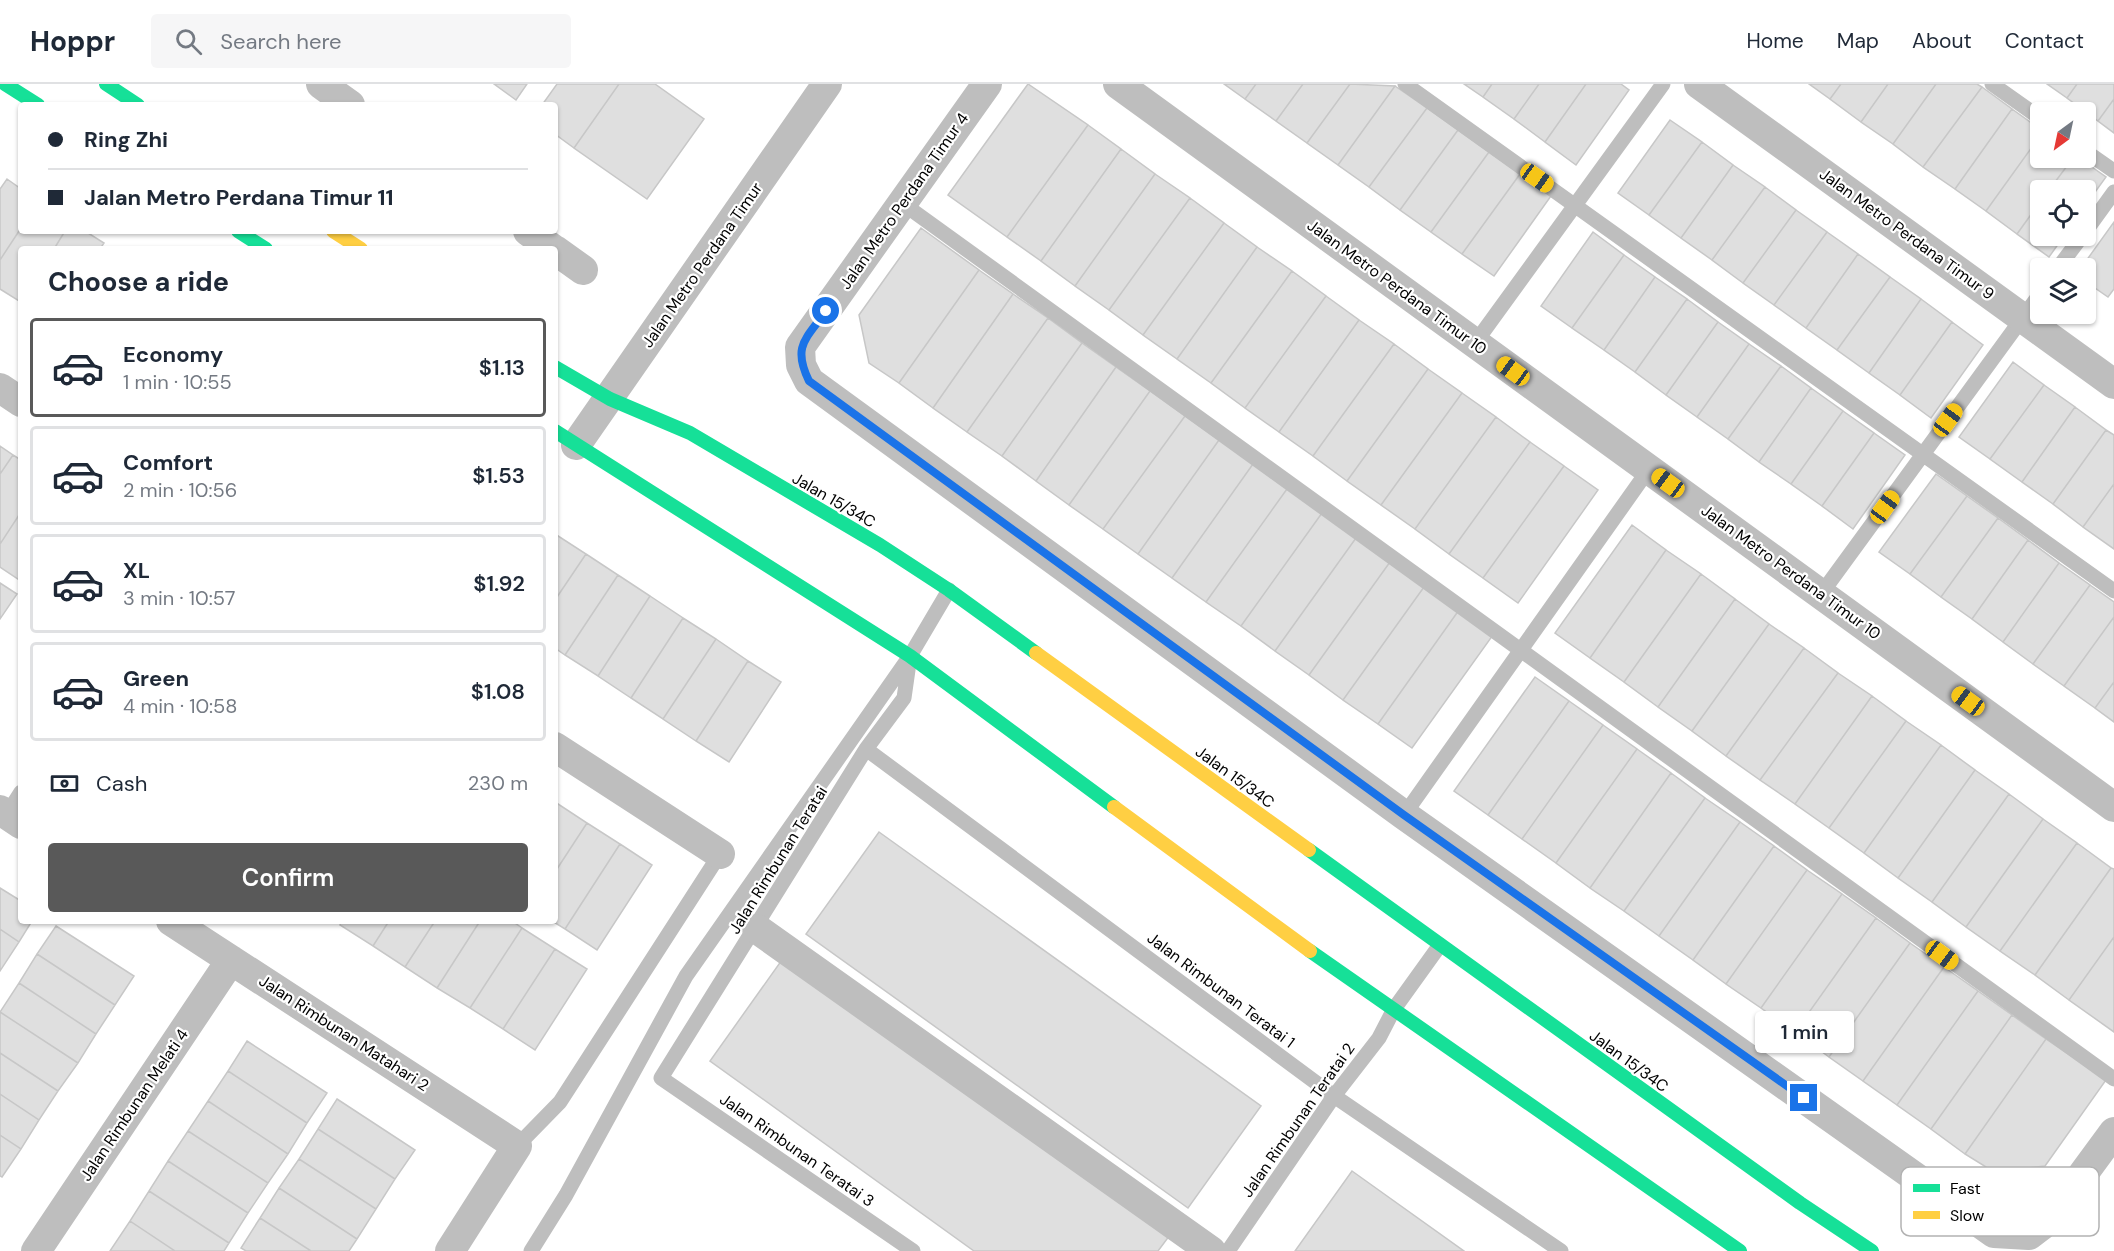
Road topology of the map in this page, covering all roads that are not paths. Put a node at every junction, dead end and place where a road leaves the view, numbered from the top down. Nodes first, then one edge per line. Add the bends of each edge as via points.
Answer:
1 (5, 84) edge
2 (106, 84) edge
3 (321, 84) edge
4 (827, 84) edge
5 (987, 84) edge
6 (1118, 84) edge
7 (1405, 84) edge
8 (1663, 84) edge
9 (1699, 84) edge
10 (1992, 84) edge
11 (33, 102) edge
12 (133, 102) edge
13 (346, 102) edge
14 (2030, 111) edge
15 (2096, 159) edge
16 (2114, 171) edge
17 (2114, 192) edge
18 (902, 203) junction
19 (1575, 205) junction
20 (2096, 217) edge
21 (243, 234) edge
22 (338, 234) edge
23 (532, 234) edge
24 (261, 246) edge
25 (356, 246) edge
26 (549, 246) edge
27 (2075, 246) edge
28 (558, 253) edge
29 (2066, 258) edge
30 (583, 270) dead end
31 (2030, 308) edge
32 (2023, 318) junction
33 (1474, 343) junction
34 (558, 369) edge
35 (2114, 384) edge
36 (0, 388) edge
37 (610, 399) junction
38 (18, 400) edge
39 (566, 438) edge
40 (1923, 454) junction
41 (1649, 469) junction
42 (949, 590) junction
43 (2114, 591) edge
44 (1821, 594) junction
45 (1521, 651) junction
46 (910, 656) junction
47 (558, 749) edge
48 (866, 749) junction
49 (2114, 807) edge
50 (1404, 815) junction
51 (720, 854) joint
52 (176, 924) edge
53 (757, 929) junction
54 (1440, 945) junction
55 (231, 960) junction
56 (1394, 1009) junction
57 (661, 1078) joint
58 (2114, 1079) edge
59 (1334, 1096) junction
60 (2114, 1132) edge
61 (517, 1146) junction
62 (1901, 1167) edge
63 (2088, 1167) edge
64 (36, 1251) edge
65 (450, 1251) edge
66 (531, 1251) edge
67 (913, 1251) edge
68 (1211, 1251) edge
69 (1228, 1251) edge
70 (1562, 1251) edge
71 (1740, 1251) edge
72 (1872, 1251) edge

1 - 11 street
2 - 12 street
3 - 13 street
4 - 37 street, Jalan Metro Perdana Timur
5 - 18 street, Jalan Metro Perdana Timur 4
6 - 33 street, Jalan Metro Perdana Timur 10
7 - 19 lane
8 - 19 lane
9 - 32 street, Jalan Metro Perdana Timur 9
10 - 14 lane
15 - 16 lane
17 - 20 lane
18 - 45 lane
18 - 50 street, Jalan Metro Perdana Timur 4 via 800,347 801,365 809,381
19 - 33 lane
19 - 40 lane
21 - 24 street
22 - 25 street
23 - 26 street
27 - 29 lane
28 - 30 street
31 - 32 lane
32 - 35 street, Jalan Metro Perdana Timur 9
32 - 40 lane
33 - 41 street, Jalan Metro Perdana Timur 10
34 - 37 street, Jalan 15/34C
36 - 38 street
37 - 39 street, Jalan Metro Perdana Timur
37 - 42 street, Jalan 15/34C via 690,433
39 - 46 street
40 - 43 lane
40 - 44 lane
41 - 44 street, Jalan Metro Perdana Timur 10
41 - 45 lane
42 - 46 lane
42 - 54 street, Jalan 15/34C
44 - 49 street, Jalan Metro Perdana Timur 10
45 - 50 lane
45 - 58 lane
46 - 48 lane, Jalan Rimbunan Teratai via 904,698
46 - 56 street via 1290,937
46 - 66 lane via 686,976
47 - 51 street
48 - 53 lane, Jalan Rimbunan Teratai
48 - 59 lane, Jalan Rimbunan Teratai 1
50 - 62 street
51 - 61 lane via 560,1102
52 - 55 street, Jalan Rimbunan Matahari 2
53 - 57 lane, Jalan Rimbunan Teratai
53 - 68 street
54 - 56 lane, Jalan Rimbunan Teratai 2
54 - 72 street, Jalan 15/34C
55 - 61 street, Jalan Rimbunan Matahari 2
55 - 64 street, Jalan Rimbunan Melati 4
56 - 59 lane, Jalan Rimbunan Teratai 2 via 1379,1038
56 - 71 street
57 - 67 lane, Jalan Rimbunan Teratai 3
59 - 69 lane, Jalan Rimbunan Teratai 2
59 - 70 lane, Jalan Rimbunan Teratai 1
60 - 63 street
61 - 65 street

